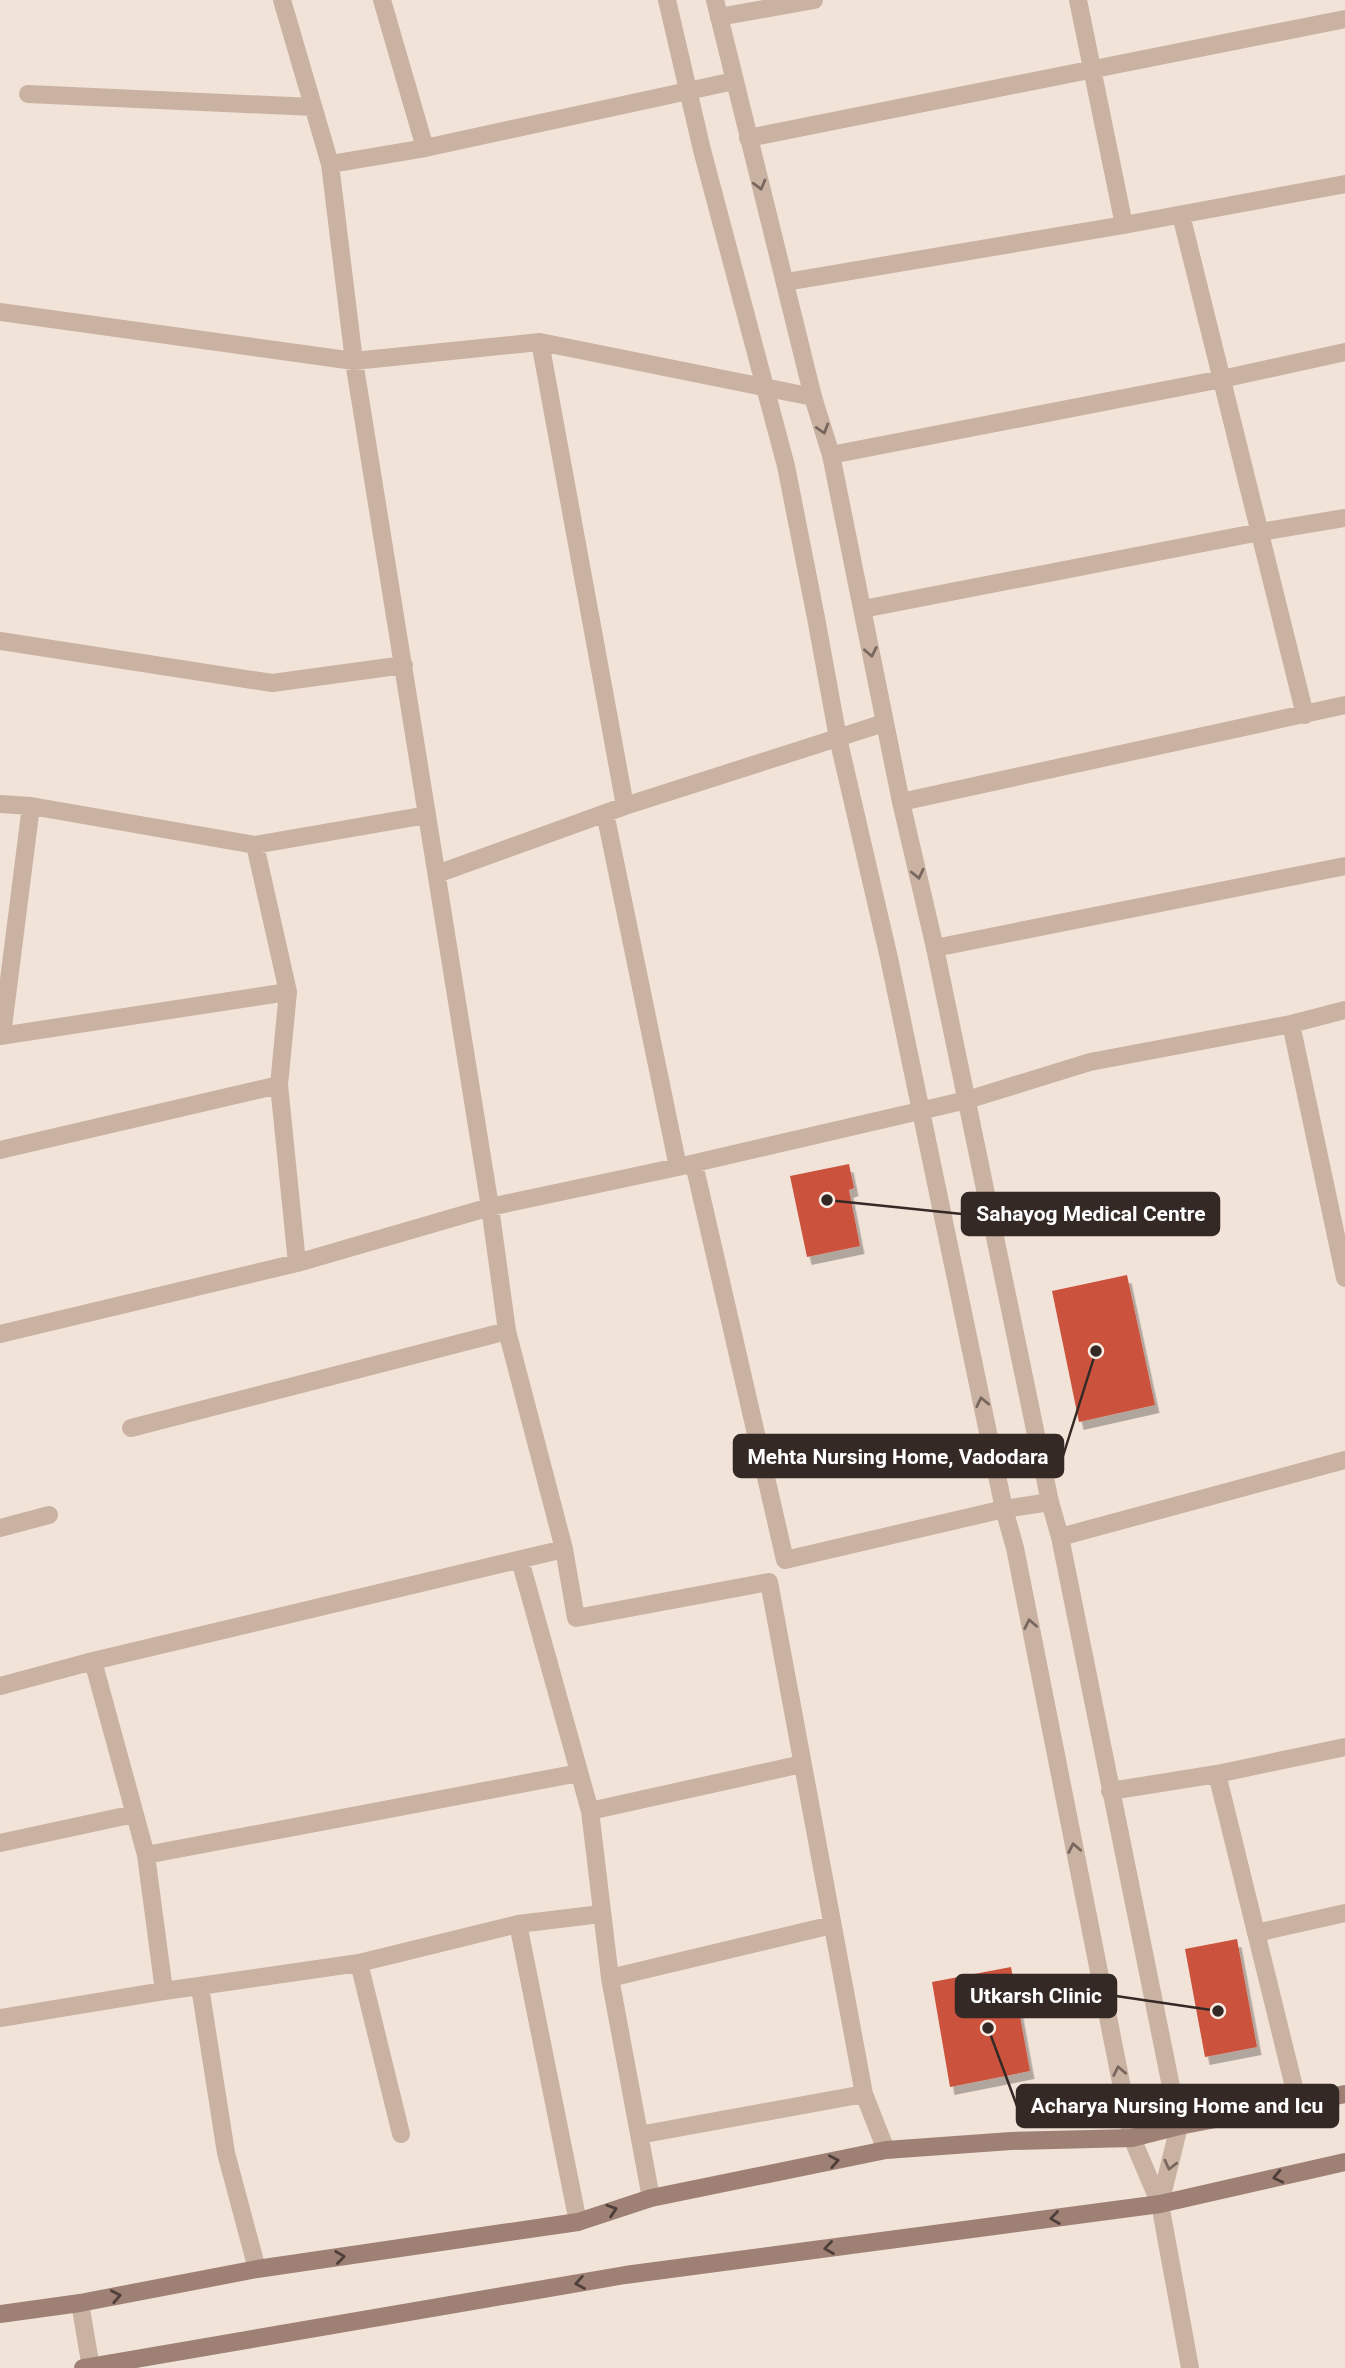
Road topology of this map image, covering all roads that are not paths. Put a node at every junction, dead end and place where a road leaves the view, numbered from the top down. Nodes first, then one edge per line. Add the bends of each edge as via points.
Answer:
1 (282, 0) edge
2 (382, 0) edge
3 (667, 0) edge
4 (814, 0) edge
5 (1078, 0) edge
6 (717, 9) edge
7 (1345, 19) edge
8 (1092, 70) junction
9 (734, 81) junction
10 (688, 91) junction
11 (28, 94) dead end
12 (313, 107) junction
13 (748, 138) junction
14 (425, 148) junction
15 (330, 164) junction
16 (1345, 184) edge
17 (1181, 215) junction
18 (1124, 225) junction
19 (786, 282) junction
20 (0, 312) edge
21 (540, 342) junction
22 (1345, 352) edge
23 (355, 361) junction
24 (1222, 379) junction
25 (764, 387) junction
26 (813, 397) junction
27 (831, 454) junction
28 (1345, 519) edge
29 (1260, 532) junction
30 (863, 609) junction
31 (0, 641) edge
32 (404, 665) junction
33 (1345, 705) edge
34 (1304, 715) junction
35 (884, 723) junction
36 (838, 738) junction
37 (901, 802) junction
38 (0, 804) edge
39 (31, 806) junction
40 (625, 806) junction
41 (605, 813) junction
42 (427, 815) junction
43 (255, 845) junction
44 (1345, 866) edge
45 (437, 874) junction
46 (935, 948) junction
47 (288, 992) junction
48 (1345, 1010) edge
49 (1291, 1024) junction
50 (1, 1036) edge
51 (279, 1084) junction
52 (967, 1100) junction
53 (921, 1111) junction
54 (0, 1150) edge
55 (686, 1165) junction
56 (490, 1207) junction
57 (297, 1263) junction
58 (1345, 1278) edge
59 (507, 1331) junction
60 (0, 1334) edge
61 (131, 1428) dead end
62 (1345, 1460) edge
63 (1050, 1502) junction
64 (1004, 1509) junction
65 (50, 1515) dead end
66 (0, 1528) edge
67 (1060, 1537) junction
68 (564, 1549) junction
69 (520, 1560) junction
70 (93, 1661) junction
71 (0, 1686) edge
72 (1345, 1747) edge
73 (803, 1764) junction
74 (579, 1773) junction
75 (1217, 1774) junction
76 (1110, 1791) junction
77 (590, 1811) junction
78 (134, 1814) junction
79 (0, 1843) edge
80 (146, 1855) junction
81 (1345, 1913) edge
82 (601, 1914) junction
83 (518, 1924) junction
84 (832, 1925) junction
85 (1256, 1933) junction
86 (359, 1963) junction
87 (610, 1979) junction
88 (200, 1987) junction
89 (163, 1991) junction
90 (0, 2018) edge
91 (864, 2094) junction
92 (1345, 2094) edge
93 (1298, 2103) junction
94 (1179, 2126) junction
95 (401, 2134) dead end
96 (639, 2135) junction
97 (1132, 2138) junction
98 (886, 2150) junction
99 (1345, 2162) edge
100 (650, 2197) junction
101 (1160, 2204) junction
102 (578, 2222) junction
103 (257, 2269) junction
104 (80, 2303) junction
105 (0, 2314) edge
106 (88, 2368) edge
107 (1190, 2368) edge

1 - 12 street
2 - 14 street
3 - 10 street
4 - 6 street
5 - 8 street
6 - 9 street
7 - 8 street
8 - 13 street
8 - 18 street
9 - 10 street
9 - 13 street
10 - 14 street
10 - 25 street
11 - 12 street
12 - 15 street
13 -> 19 street
14 - 15 street
15 - 23 street
16 - 17 street
17 - 18 street
17 - 24 street
18 - 19 street
19 - 26 street
20 - 23 street
21 - 23 street
21 - 25 street
21 - 40 street
22 - 24 street
23 - 32 street
24 - 27 street
24 - 29 street
25 - 26 street
25 - 36 street via 786,466
26 -> 27 street
27 - 30 street
28 - 29 street
29 - 30 street
29 - 34 street
30 -> 35 street
31 - 32 street via 272,683
32 - 42 street
33 - 34 street
34 - 37 street
35 - 36 street
35 - 37 street
36 - 40 street
36 - 53 street
37 -> 46 street
38 - 39 street
39 - 43 street
39 - 50 street
40 - 41 street
41 - 45 street
41 - 55 street
42 - 43 street
42 - 45 street
43 - 47 street
44 - 46 street
45 - 56 street
46 - 52 street
47 - 50 street
47 - 51 street
48 - 49 street
49 - 52 street via 1090,1062
49 - 58 street
51 - 54 street
51 - 57 street
52 - 53 street
52 - 63 street
53 - 55 street
64 -> 53 street
55 - 56 street
55 - 64 street via 785,1560
56 - 57 street
56 - 59 street
57 - 60 street
59 - 61 street
59 - 68 street
62 - 67 street
63 - 64 street
63 - 67 street
97 -> 64 street
65 - 66 street
67 - 76 street
68 - 69 street
68 - 73 street via 576,1618 769,1582
69 - 70 street
69 - 74 street
70 - 71 street
70 - 78 street
72 - 75 street
73 - 77 street
73 - 84 street
74 - 77 street
74 - 80 street
75 - 76 street
75 - 85 street
76 - 94 street
77 - 82 street
78 - 79 street
78 - 80 street
80 - 89 street
81 - 85 street
82 - 83 street
82 - 87 street
83 - 86 street
83 - 102 street
84 - 87 street
84 - 91 street
85 - 93 street
86 - 88 street
86 - 95 street
87 - 96 street
88 - 89 street
88 - 103 street via 226,2153
89 - 90 street
91 - 96 street
91 - 98 street
92 - 93 main road
93 - 94 main road
94 - 97 main road
94 -> 101 street
96 - 100 street
97 - 98 main road
97 - 101 street
100 -> 98 main road
99 -> 101 main road
102 -> 100 main road
101 -> 106 main road via 625,2275
101 - 107 street
103 -> 102 main road
104 -> 103 main road
104 - 105 main road
104 - 106 street

